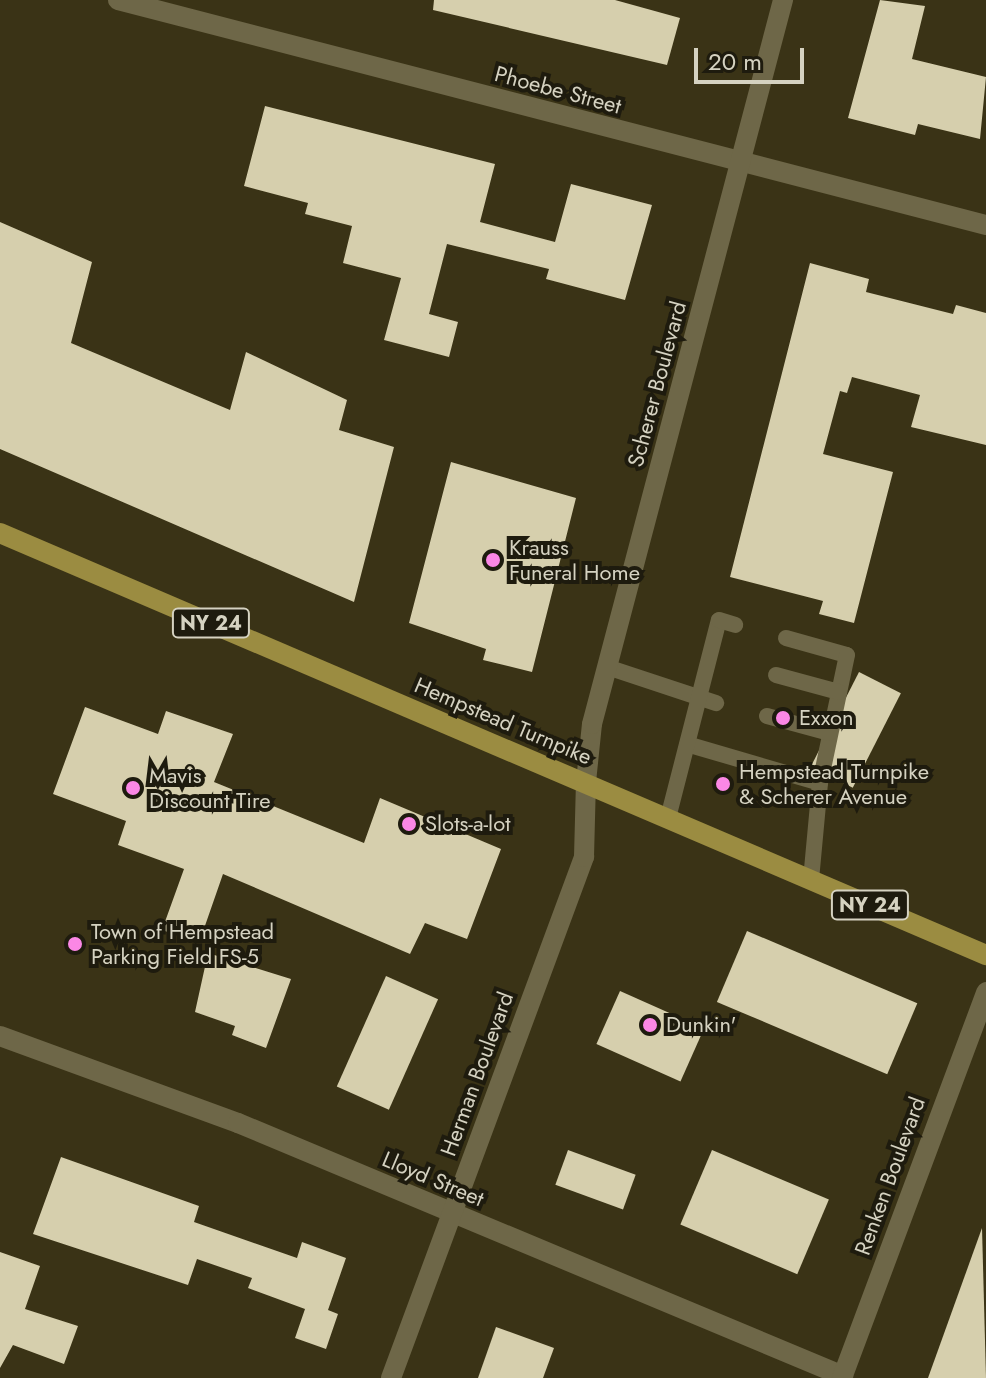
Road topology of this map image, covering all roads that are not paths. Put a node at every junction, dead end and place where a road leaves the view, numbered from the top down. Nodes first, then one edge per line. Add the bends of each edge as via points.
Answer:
1 (118, 0) edge
2 (783, 0) edge
3 (741, 162) junction
4 (986, 225) edge
5 (0, 533) edge
6 (735, 625) dead end
7 (786, 638) dead end
8 (607, 667) junction
9 (776, 675) dead end
10 (839, 692) junction
11 (708, 701) junction
12 (767, 716) dead end
13 (829, 733) junction
14 (690, 745) junction
15 (586, 782) junction
16 (820, 783) junction
17 (668, 818) junction
18 (811, 880) junction
19 (986, 955) edge
20 (986, 992) edge
21 (0, 1036) edge
22 (451, 1213) junction
23 (842, 1377) edge
24 (391, 1378) edge

1 - 3 street, Phoebe Street
2 - 3 street, Scherer Boulevard
3 - 4 street, Phoebe Street
3 - 8 street, Scherer Boulevard
5 - 15 main road, Hempstead Turnpike / NY 24
6 - 11 lane via 719,620 718,659
7 - 10 lane via 847,655
8 - 11 lane
8 - 15 street, Scherer Boulevard
9 - 10 lane
10 - 13 lane
11 - 14 lane
12 - 13 lane
13 - 16 lane
14 - 16 lane
14 - 17 lane
15 - 17 main road, Hempstead Turnpike / NY 24
15 - 22 street, Herman Boulevard via 584,857
16 - 18 lane
17 - 18 main road, Hempstead Turnpike / NY 24
18 - 19 main road, Hempstead Turnpike / NY 24
20 - 23 street, Renken Boulevard
21 - 22 street, Lloyd Street via 238,1123
22 - 23 street, Lloyd Street
22 - 24 street, Herman Boulevard

